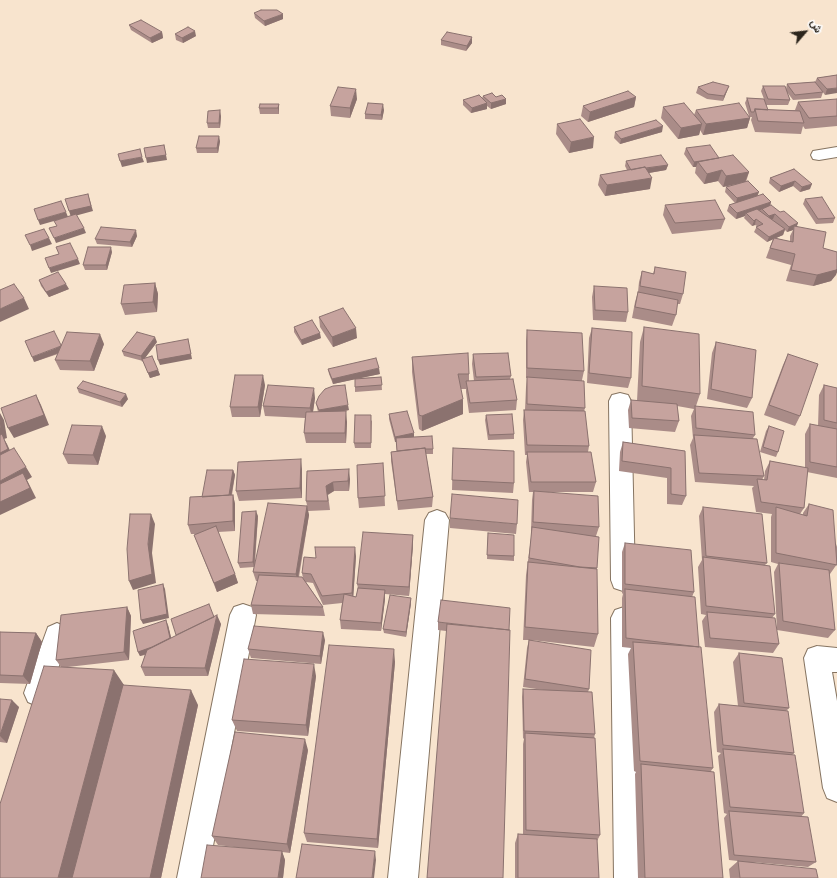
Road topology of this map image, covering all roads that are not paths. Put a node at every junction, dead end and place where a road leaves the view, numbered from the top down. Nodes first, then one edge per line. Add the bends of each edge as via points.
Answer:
1 (837, 152) edge
2 (819, 155) dead end
3 (620, 401) dead end
4 (437, 520) dead end
5 (243, 615) dead end
6 (57, 635) edge
7 (837, 660) edge
8 (30, 716) edge
9 (837, 788) edge
10 (192, 878) edge
11 (403, 878) edge
12 (629, 878) edge

1 - 2 street
3 - 12 street
4 - 11 street
5 - 10 street
6 - 8 street
7 - 9 street via 817,658

